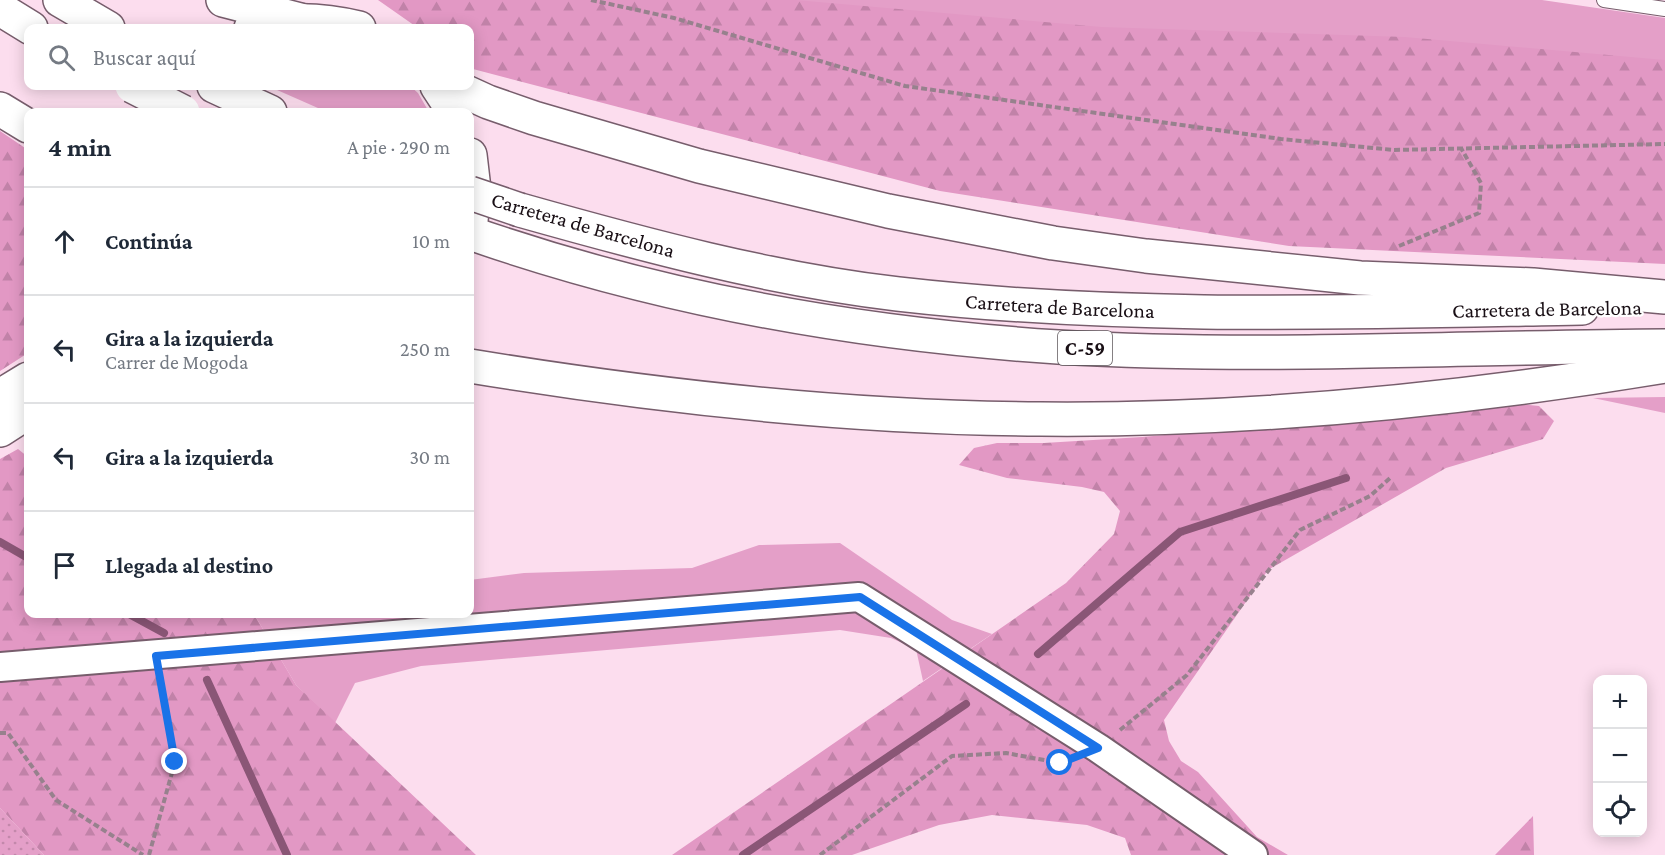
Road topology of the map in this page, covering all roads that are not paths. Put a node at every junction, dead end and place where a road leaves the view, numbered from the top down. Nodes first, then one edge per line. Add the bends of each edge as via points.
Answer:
1 (60, 0) edge
2 (223, 0) edge
3 (1604, 0) edge
4 (0, 9) edge
5 (1665, 9) edge
6 (300, 20) junction
7 (24, 24) edge
8 (101, 24) edge
9 (268, 24) edge
10 (340, 24) edge
11 (140, 90) edge
12 (164, 90) edge
13 (223, 90) edge
14 (440, 90) edge
15 (462, 90) edge
16 (154, 108) edge
17 (175, 108) edge
18 (261, 108) edge
19 (452, 108) edge
20 (0, 109) edge
21 (24, 124) edge
22 (474, 193) edge
23 (474, 233) edge
24 (1665, 297) edge
25 (1665, 307) edge
26 (1665, 346) edge
27 (1665, 366) edge
28 (474, 367) edge
29 (24, 381) edge
30 (0, 396) edge
31 (24, 415) edge
32 (0, 430) edge
33 (0, 667) edge
34 (1253, 855) edge

1 - 8 main road
2 - 6 main road
3 - 5 lane
4 - 7 main road
6 - 9 main road
6 - 10 main road
11 - 17 main road, bridge
12 - 16 main road
13 - 18 main road
14 - 19 main road
15 - 24 main road via 534,118 699,166 888,211 1042,241 1360,278 1533,285
20 - 21 main road
22 - 25 main road, Carretera de Barcelona / C-59, bridge via 520,210 711,261 895,293 990,303 1192,311
23 - 26 main road, Carretera de Barcelona / C-59 via 649,286 776,314 964,339 1060,347 1218,351
27 - 28 main road via 1506,390 1308,410 1041,419 755,405 597,387
29 - 30 main road
31 - 32 main road
33 - 34 street via 860,597 1098,748

